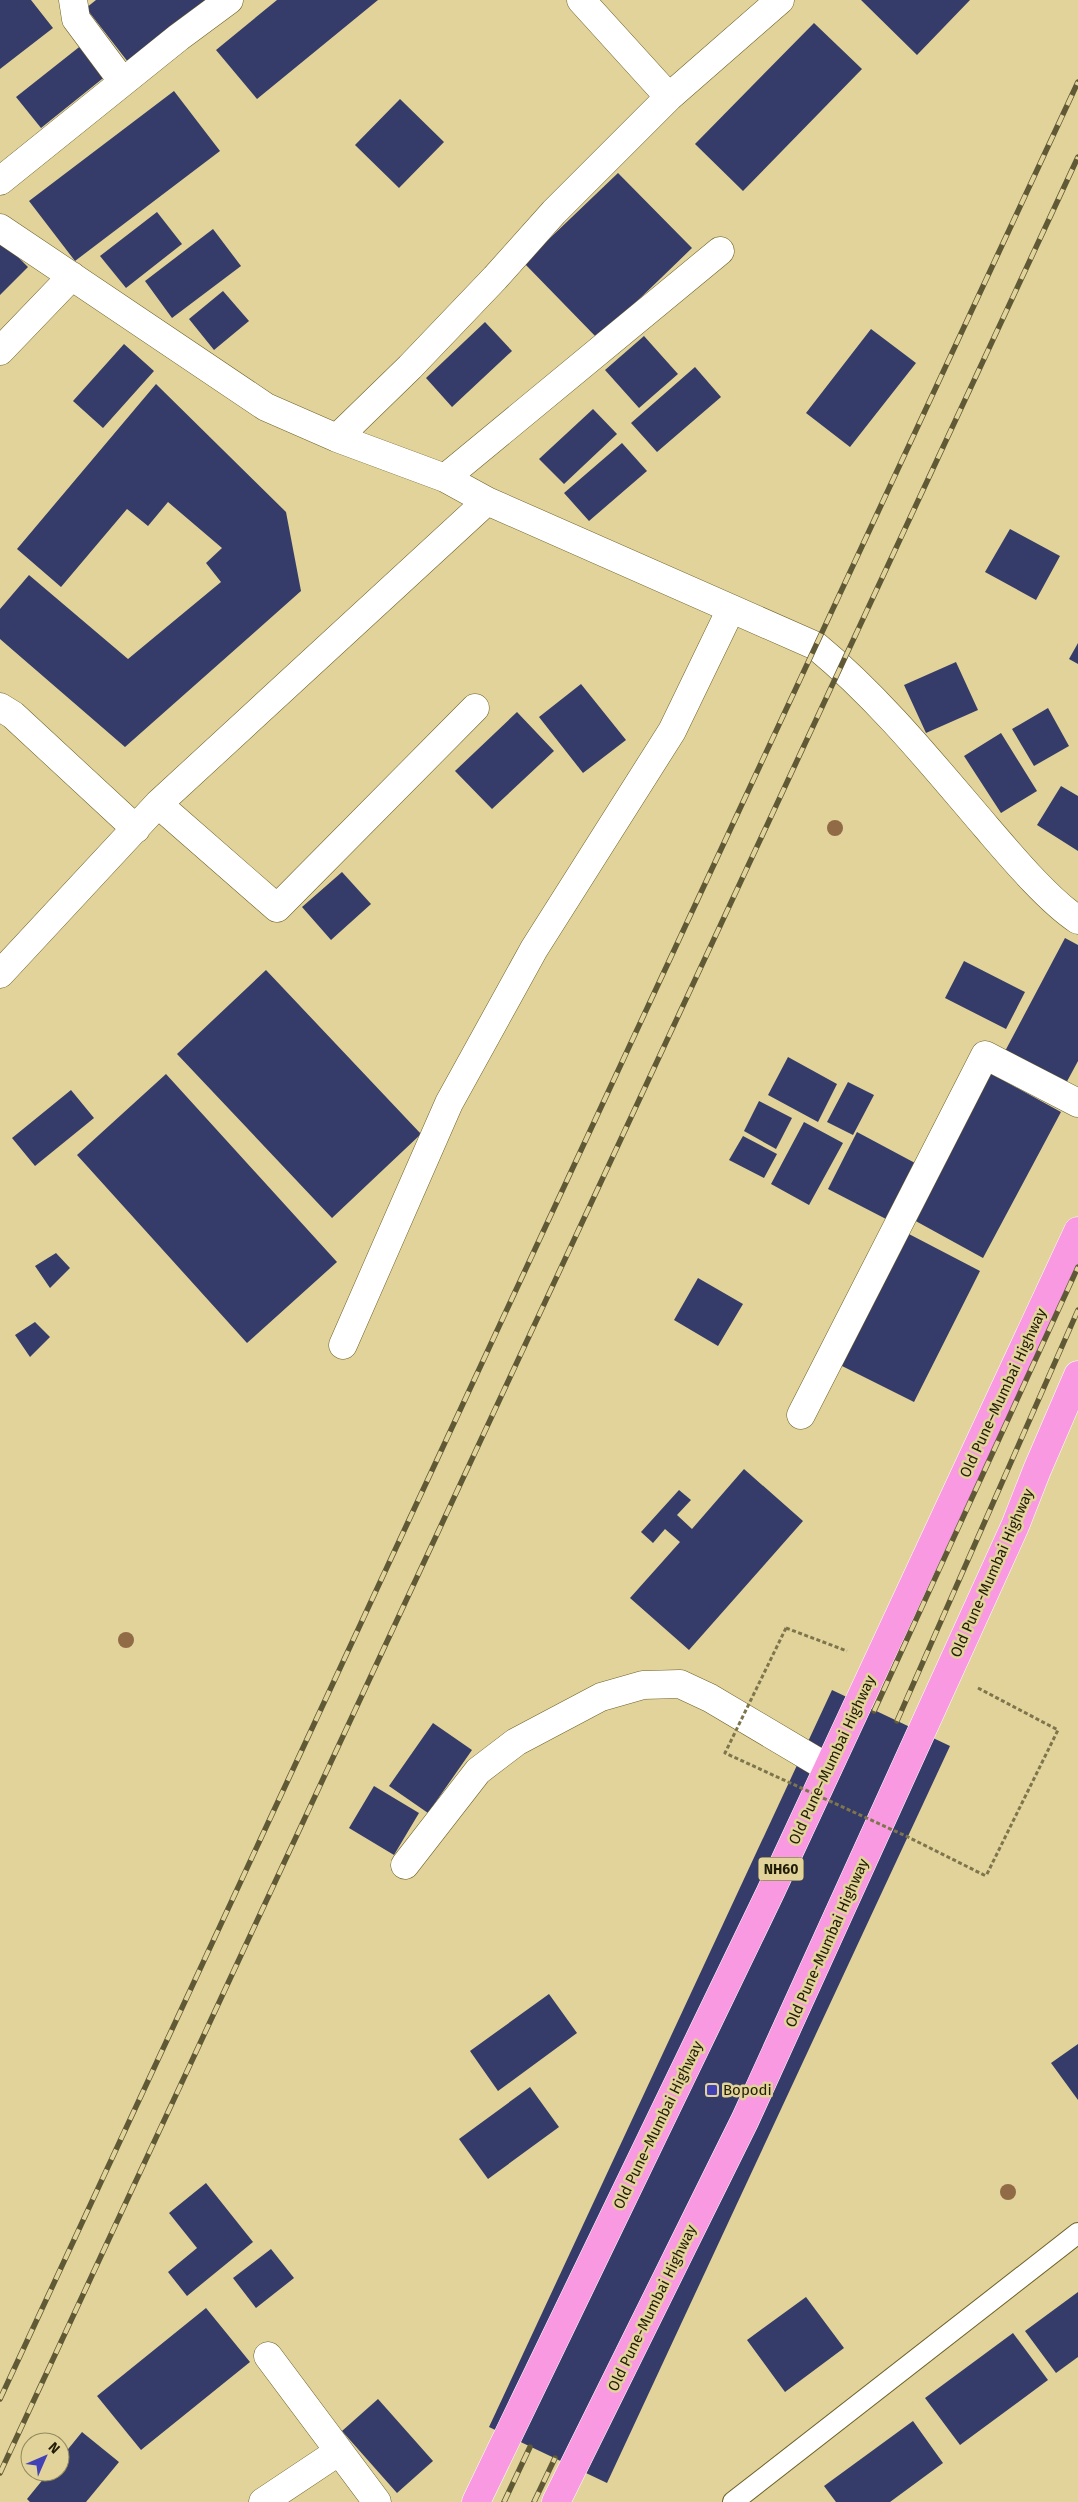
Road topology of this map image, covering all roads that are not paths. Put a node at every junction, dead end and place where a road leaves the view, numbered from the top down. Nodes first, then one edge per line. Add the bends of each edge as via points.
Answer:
1 (73, 0) edge
2 (229, 0) edge
3 (581, 0) edge
4 (780, 0) edge
5 (123, 82) junction
6 (669, 97) junction
7 (0, 181) edge
8 (0, 228) edge
9 (720, 251) dead end
10 (72, 276) junction
11 (0, 351) edge
12 (337, 438) junction
13 (445, 478) junction
14 (487, 501) junction
15 (731, 609) junction
16 (0, 707) edge
17 (475, 708) dead end
18 (158, 804) junction
19 (136, 829) junction
20 (1078, 920) edge
21 (0, 974) edge
22 (1078, 1103) edge
23 (1078, 1231) edge
24 (343, 1345) dead end
25 (1078, 1374) edge
26 (801, 1415) dead end
27 (828, 1768) junction
28 (404, 1865) dead end
29 (1078, 2233) edge
30 (268, 2356) dead end
31 (338, 2452) junction
32 (262, 2502) edge
33 (377, 2502) edge
34 (476, 2502) edge
35 (556, 2502) edge
36 (733, 2502) edge

1 - 5 street via 76,19
2 - 5 street
3 - 6 street
4 - 6 street
5 - 7 street
6 - 12 street via 554,212 410,367
8 - 10 street
9 - 13 street
10 - 11 street
10 - 12 street via 266,407
12 - 13 street
13 - 14 street
14 - 15 street
14 - 18 street
15 - 20 street via 816,646 841,666 885,711 1011,855
15 - 24 street via 672,731 534,949 449,1103
16 - 19 street via 13,714
17 - 18 street via 277,908
18 - 19 street
19 - 21 street
22 - 26 street via 985,1055
23 - 27 highway, Old Pune–Mumbai Highway / NH60
25 - 35 highway, Old Pune-Mumbai Highway via 1015,1526 745,2120
27 - 28 street via 710,1698 680,1684 643,1685 601,1697 516,1742 478,1771
27 - 34 highway, Old Pune–Mumbai Highway / NH60
29 - 36 lane
30 - 31 street
31 - 32 street
31 - 33 street

